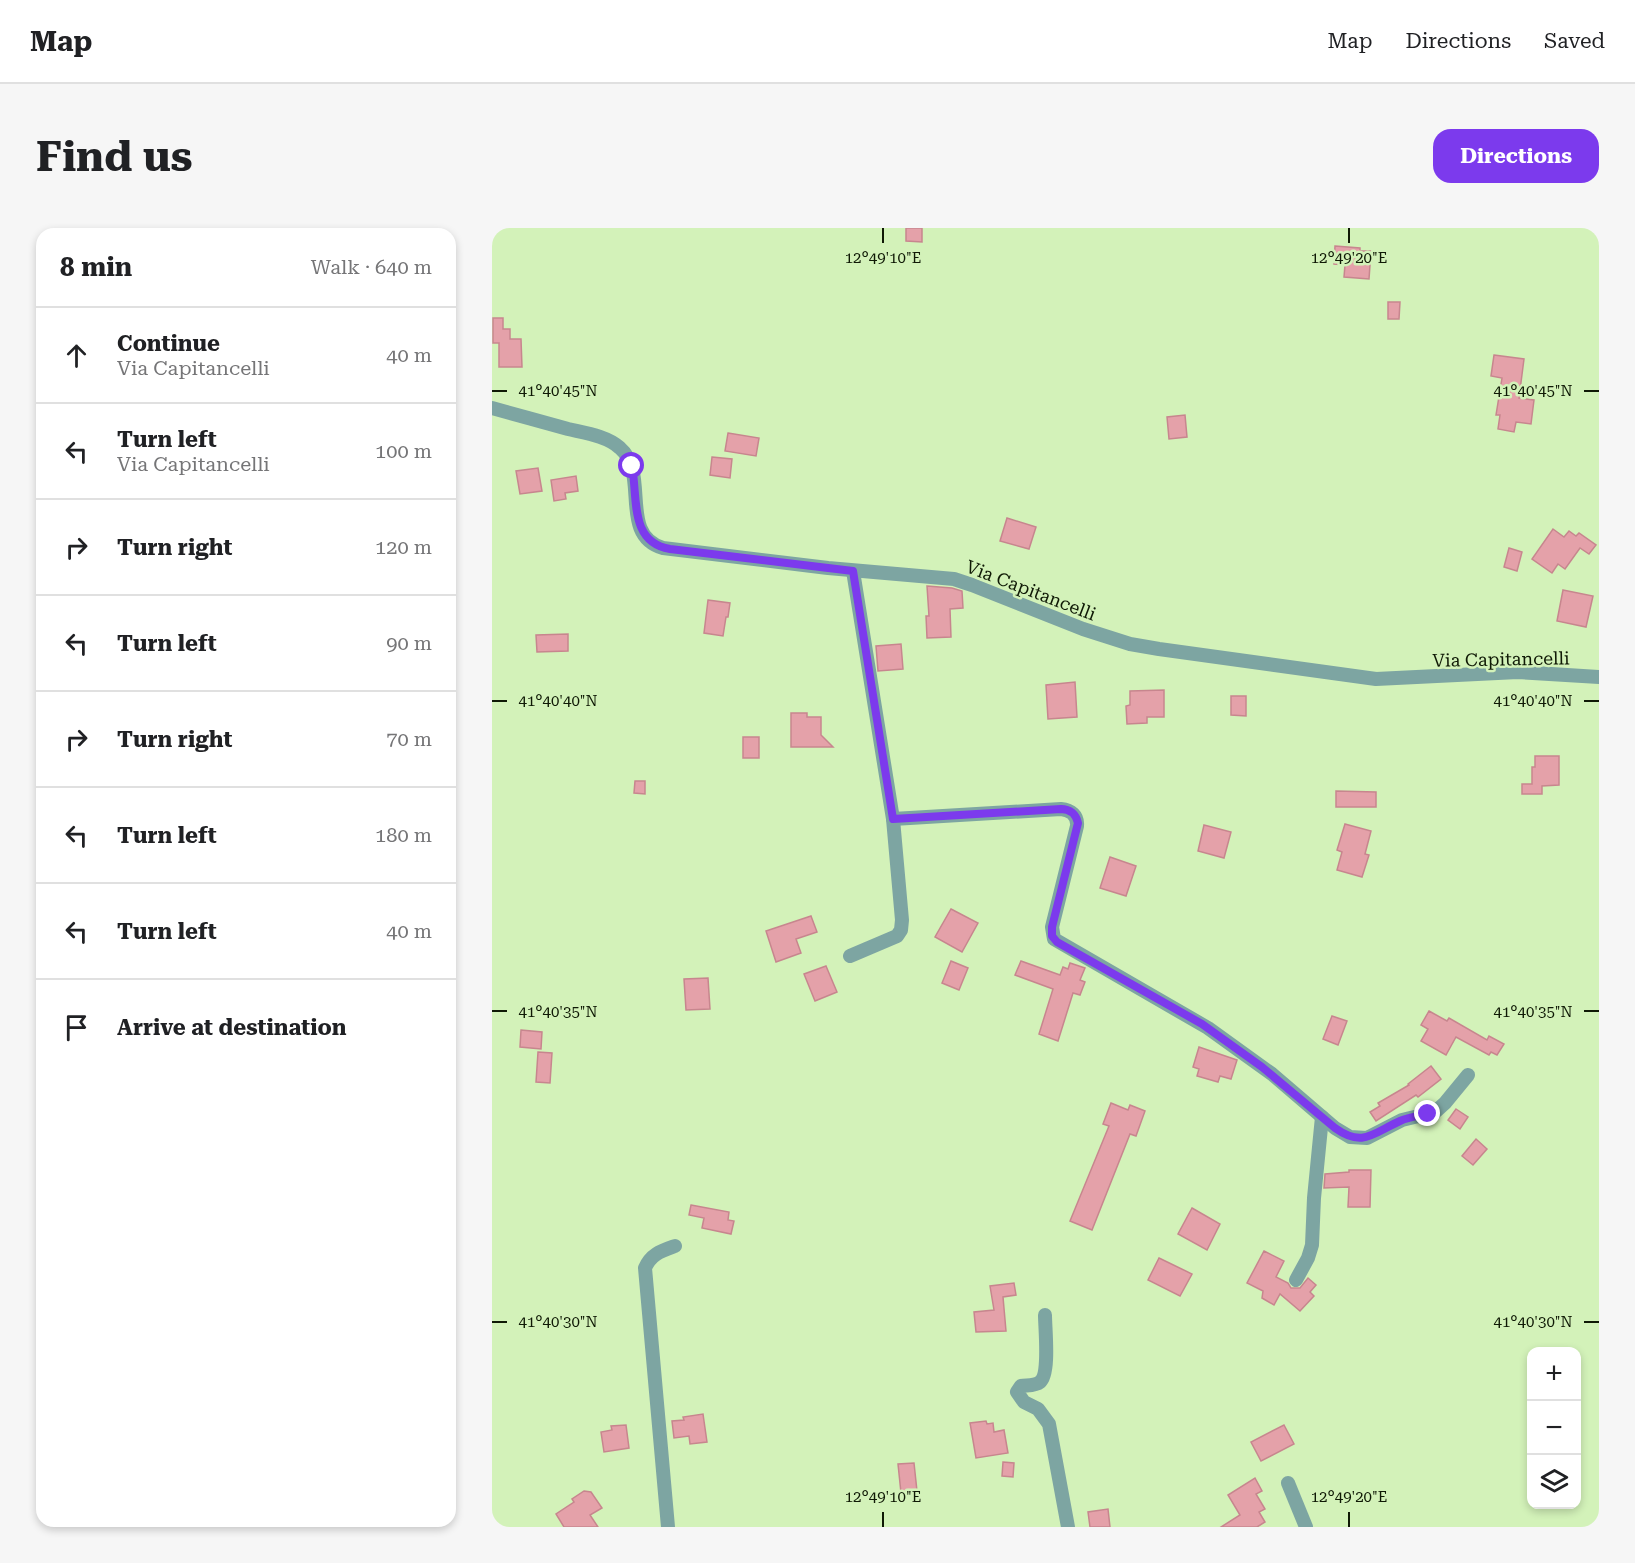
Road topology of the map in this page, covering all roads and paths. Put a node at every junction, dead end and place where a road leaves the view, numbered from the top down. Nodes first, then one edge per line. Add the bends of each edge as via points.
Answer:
1 (492, 408) edge
2 (853, 571) junction
3 (1599, 677) edge
4 (893, 819) junction
5 (850, 956) dead end
6 (1467, 1075) dead end
7 (1322, 1117) junction
8 (675, 1246) dead end
9 (1296, 1280) dead end
10 (1045, 1315) dead end
11 (1288, 1483) dead end
12 (668, 1527) edge
13 (1068, 1527) edge
14 (1306, 1527) edge

1 - 2 street, Via Capitancelli via 598,437 622,449 632,466 641,530 654,545
2 - 3 street, Via Capitancelli via 954,579 1130,644 1311,671 1382,679 1518,672
2 - 4 street
4 - 5 street via 901,930 889,941
4 - 7 street via 1061,809 1071,812 1078,823 1052,927 1054,939 1202,1024
6 - 7 street via 1438,1110 1401,1120 1367,1138 1350,1137
7 - 9 street via 1312,1245
8 - 12 street via 655,1254 645,1268
10 - 13 street via 1045,1373 1040,1382 1021,1386 1017,1392 1049,1424
11 - 14 street

